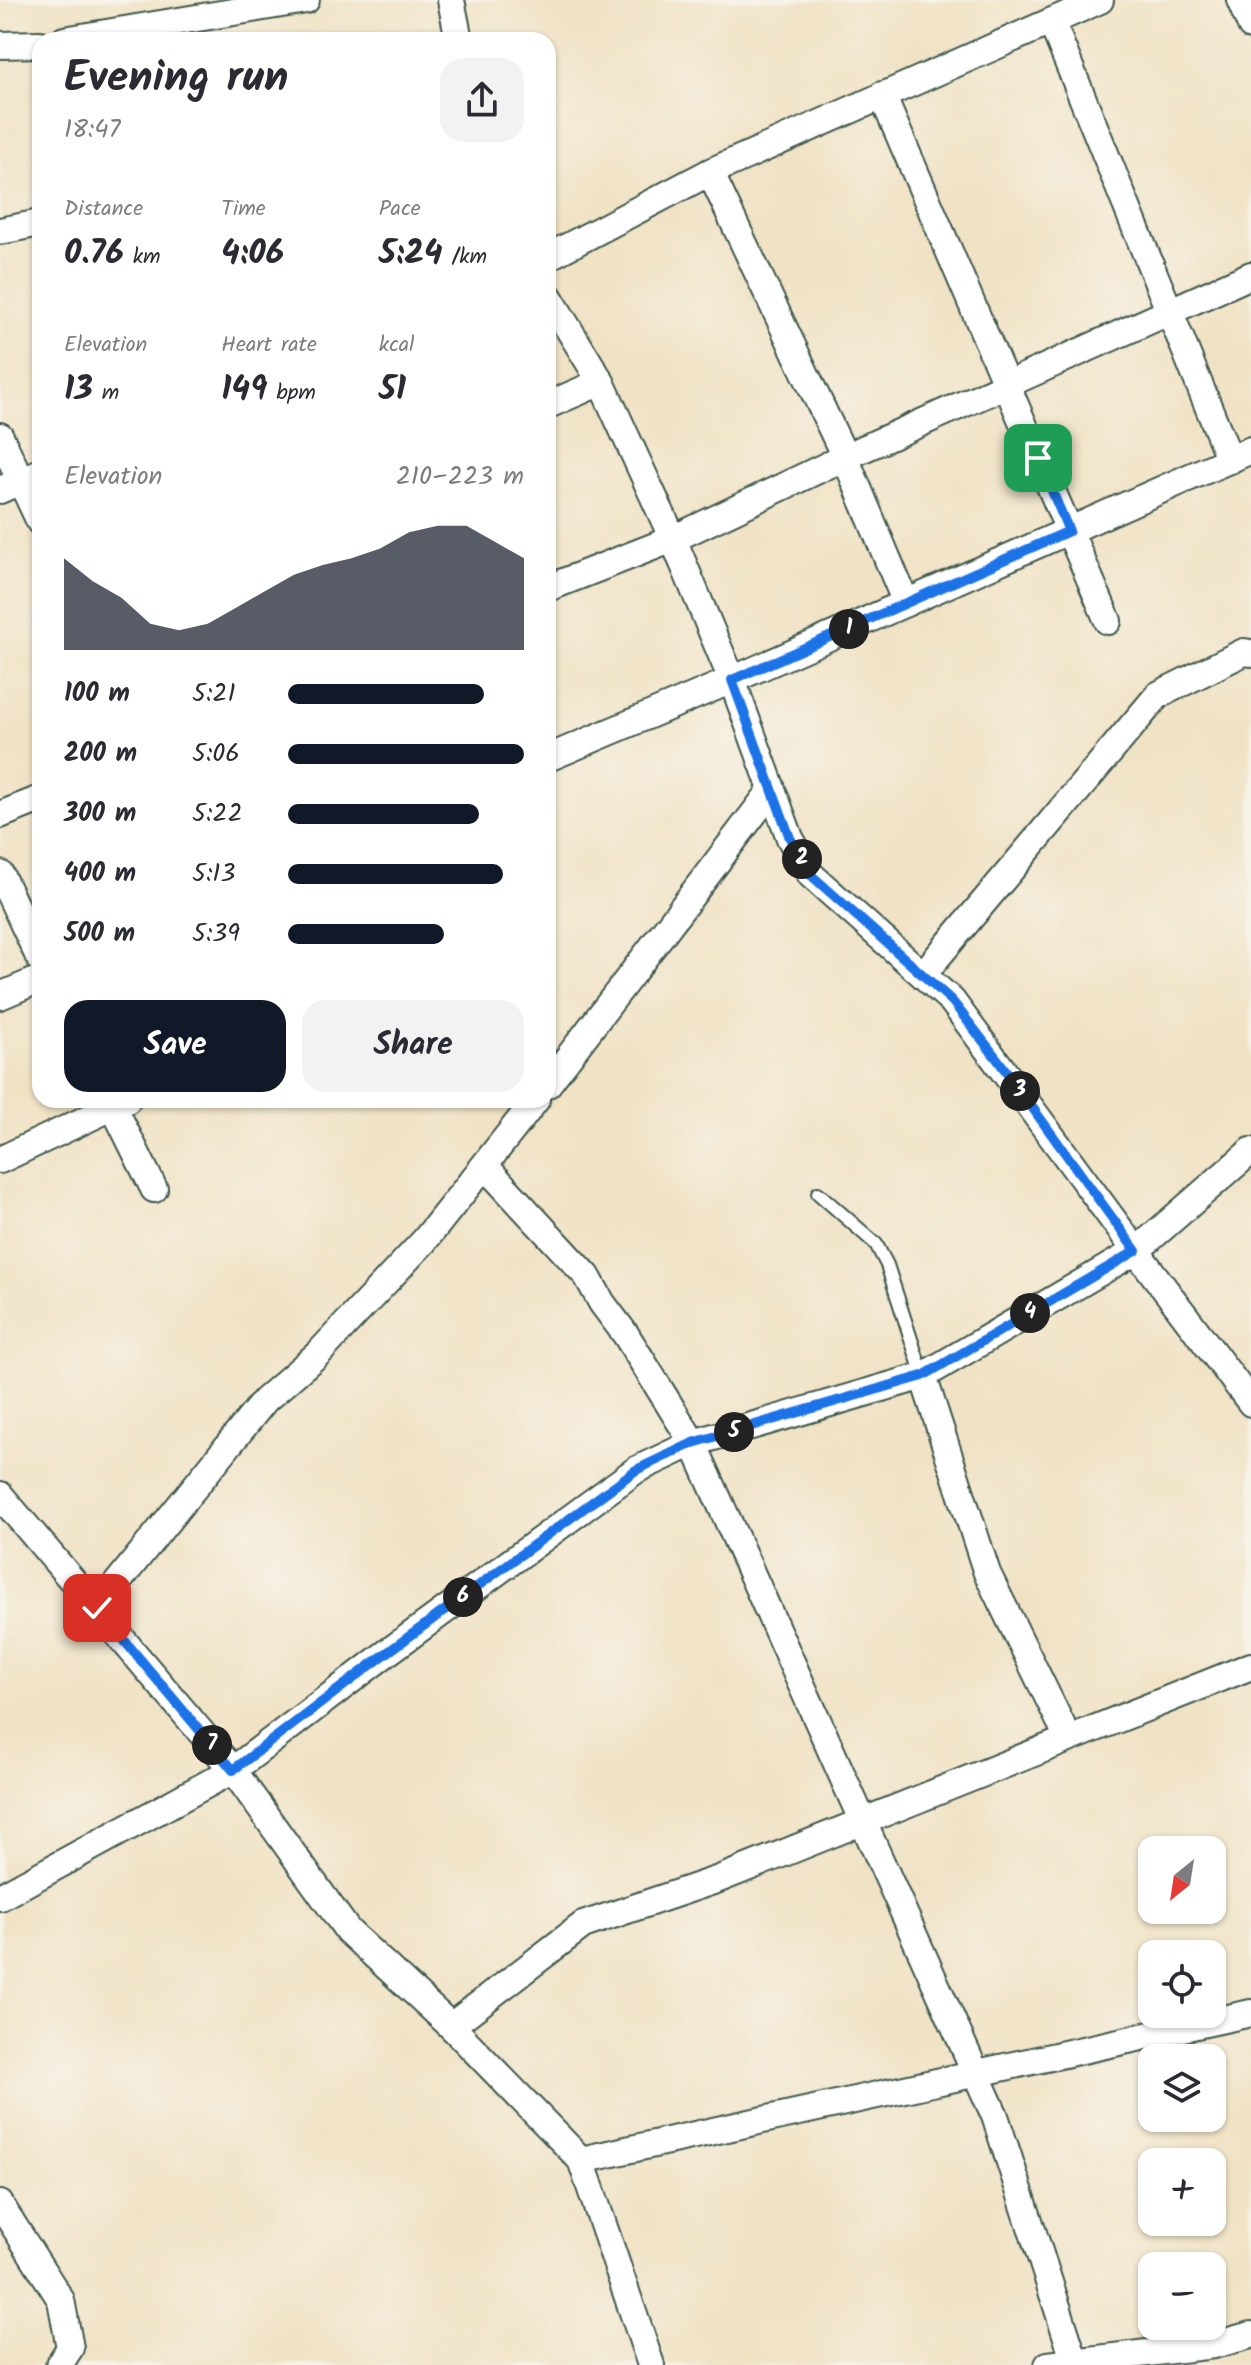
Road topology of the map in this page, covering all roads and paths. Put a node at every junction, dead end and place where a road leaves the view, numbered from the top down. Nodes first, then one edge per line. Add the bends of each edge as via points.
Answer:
1 (306, 0) edge
2 (451, 0) edge
3 (1100, 0) edge
4 (1240, 0) edge
5 (1052, 23) junction
6 (1251, 26) edge
7 (112, 32) edge
8 (457, 32) edge
9 (32, 44) edge
10 (0, 45) edge
11 (882, 95) junction
12 (710, 172) junction
13 (32, 225) edge
14 (0, 231) edge
15 (556, 253) edge
16 (1251, 275) edge
17 (556, 308) edge
18 (1170, 312) junction
19 (601, 382) junction
20 (1006, 385) junction
21 (556, 402) edge
22 (0, 436) edge
23 (1241, 455) edge
24 (845, 457) junction
25 (20, 481) edge
26 (32, 506) edge
27 (1069, 531) junction
28 (673, 539) junction
29 (556, 585) edge
30 (906, 603) junction
31 (1108, 621) dead end
32 (1251, 653) edge
33 (732, 680) junction
34 (556, 755) edge
35 (771, 791) junction
36 (32, 802) edge
37 (0, 815) edge
38 (0, 874) edge
39 (32, 942) edge
40 (924, 973) junction
41 (32, 982) edge
42 (0, 996) edge
43 (556, 1073) edge
44 (105, 1108) edge
45 (120, 1108) edge
46 (530, 1108) edge
47 (1251, 1151) edge
48 (0, 1160) edge
49 (485, 1166) junction
50 (154, 1189) dead end
51 (818, 1193) dead end
52 (1136, 1251) junction
53 (923, 1376) junction
54 (1251, 1403) edge
55 (693, 1443) junction
56 (0, 1495) edge
57 (97, 1608) junction
58 (1251, 1666) edge
59 (1068, 1738) junction
60 (233, 1770) junction
61 (864, 1819) junction
62 (0, 1897) edge
63 (1251, 2013) edge
64 (451, 2026) junction
65 (976, 2073) junction
66 (581, 2160) junction
67 (0, 2204) edge
68 (1251, 2335) edge
69 (1075, 2363) edge
70 (59, 2365) edge
71 (651, 2365) edge
72 (1048, 2365) edge

1 - 7 street
2 - 8 street
3 - 5 street
4 - 6 street
5 - 11 street
5 - 18 street
9 - 10 street
11 - 12 street
11 - 20 street
12 - 15 street
12 - 24 street
13 - 14 street
16 - 18 street
17 - 19 street
18 - 20 street
18 - 23 street
19 - 21 street
19 - 28 street
20 - 24 street
20 - 27 street
22 - 25 street
23 - 27 street
24 - 28 street
24 - 30 street
25 - 26 street
27 - 30 street
27 - 31 street
28 - 29 street
28 - 33 street
30 - 33 street
32 - 40 street via 1158,695
33 - 34 street
33 - 35 street
35 - 40 street via 811,875
35 - 43 street
36 - 37 street
38 - 39 street
40 - 52 street via 998,1060
41 - 42 street
44 - 48 street
45 - 50 street
46 - 49 street
47 - 52 street
49 - 55 street via 587,1276
49 - 57 street via 425,1240 319,1353 265,1400
51 - 53 lane via 876,1244
52 - 53 street
52 - 54 street
53 - 55 street
53 - 59 street via 987,1573
55 - 60 street via 636,1470
55 - 61 street
56 - 57 street
57 - 60 street
58 - 59 street
59 - 61 street
60 - 62 street
60 - 64 street via 348,1931
61 - 64 street via 719,1879 583,1925
61 - 65 street
63 - 65 street
64 - 66 street
65 - 66 street
65 - 69 street via 995,2116
66 - 71 street
67 - 70 street via 61,2300 70,2348
68 - 69 street via 1214,2345
69 - 72 street

